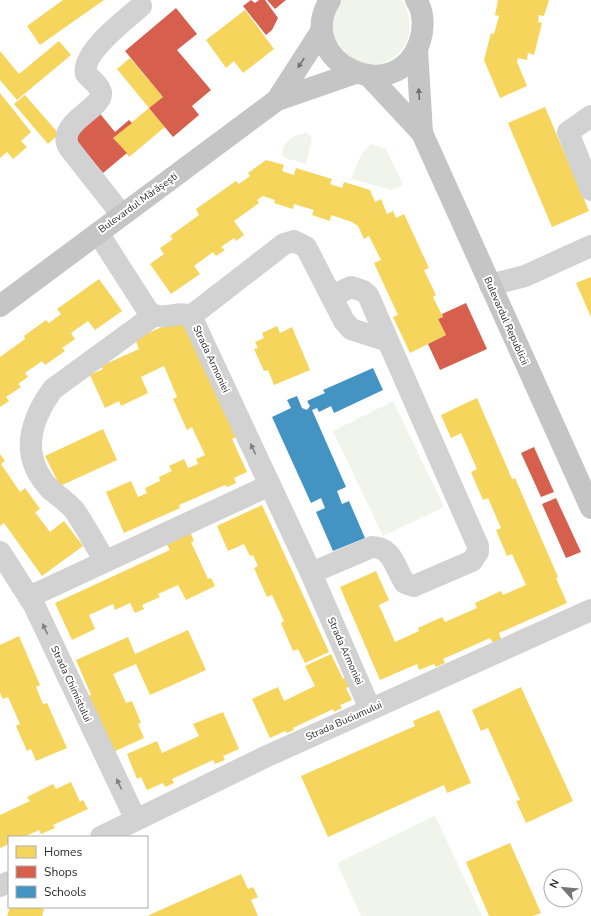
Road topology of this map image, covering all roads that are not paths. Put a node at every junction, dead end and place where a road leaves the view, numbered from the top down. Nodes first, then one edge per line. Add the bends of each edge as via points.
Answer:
1 (435, 0) edge
2 (142, 6) dead end
3 (419, 9) edge
4 (324, 11) edge
5 (417, 49) junction
6 (362, 74) junction
7 (277, 100) junction
8 (591, 116) edge
9 (422, 133) junction
10 (591, 190) edge
11 (122, 215) junction
12 (98, 233) junction
13 (591, 246) edge
14 (490, 285) junction
15 (332, 296) junction
16 (0, 306) edge
17 (153, 316) junction
18 (191, 316) junction
19 (388, 341) junction
20 (270, 485) junction
21 (591, 508) edge
22 (0, 552) edge
23 (105, 561) junction
24 (311, 573) junction
25 (30, 597) junction
26 (591, 610) edge
27 (370, 709) junction
28 (136, 820) junction
29 (103, 836) edge

1 - 3 main road
2 - 11 street via 104,40 89,58 85,66 86,74 102,94 98,101 78,118 67,140 70,149
3 - 5 main road via 422,34
4 - 6 main road via 326,44 332,56 342,66
4 -> 7 main road, Bulevardul Mărășești
5 - 6 main road, Bulevardul Mărășești via 397,70 383,75
9 -> 5 main road
6 - 7 main road, Bulevardul Mărășești
6 - 9 main road
7 - 11 main road, Bulevardul Mărășești
8 - 10 street via 568,132
9 - 14 main road, Bulevardul Republicii
11 - 12 main road, Bulevardul Mărășești
12 - 16 main road, Bulevardul Mărășești
12 - 17 street
13 - 14 street via 524,276
14 - 21 main road, Bulevardul Republicii
15 - 18 street via 306,247 298,242 290,242 272,252
15 - 19 street via 344,321 351,329
15 - 19 street via 351,287 368,295
17 - 18 street, Strada Armoniei via 167,317 180,313
17 - 23 street via 53,389 43,405 30,443 32,459 40,475 75,511
20 -> 18 street, Strada Armoniei
19 - 24 street via 476,541 478,552 472,561 414,586 405,583 390,555 377,547
20 - 23 street
20 - 24 street, Strada Armoniei
22 - 25 street, Strada Chimistului
23 - 25 street
24 - 27 street, Strada Armoniei
28 -> 25 street, Strada Chimistului
26 - 27 street, Strada Buciumului
27 - 28 street, Strada Buciumului
28 - 29 street, Strada Buciumului

